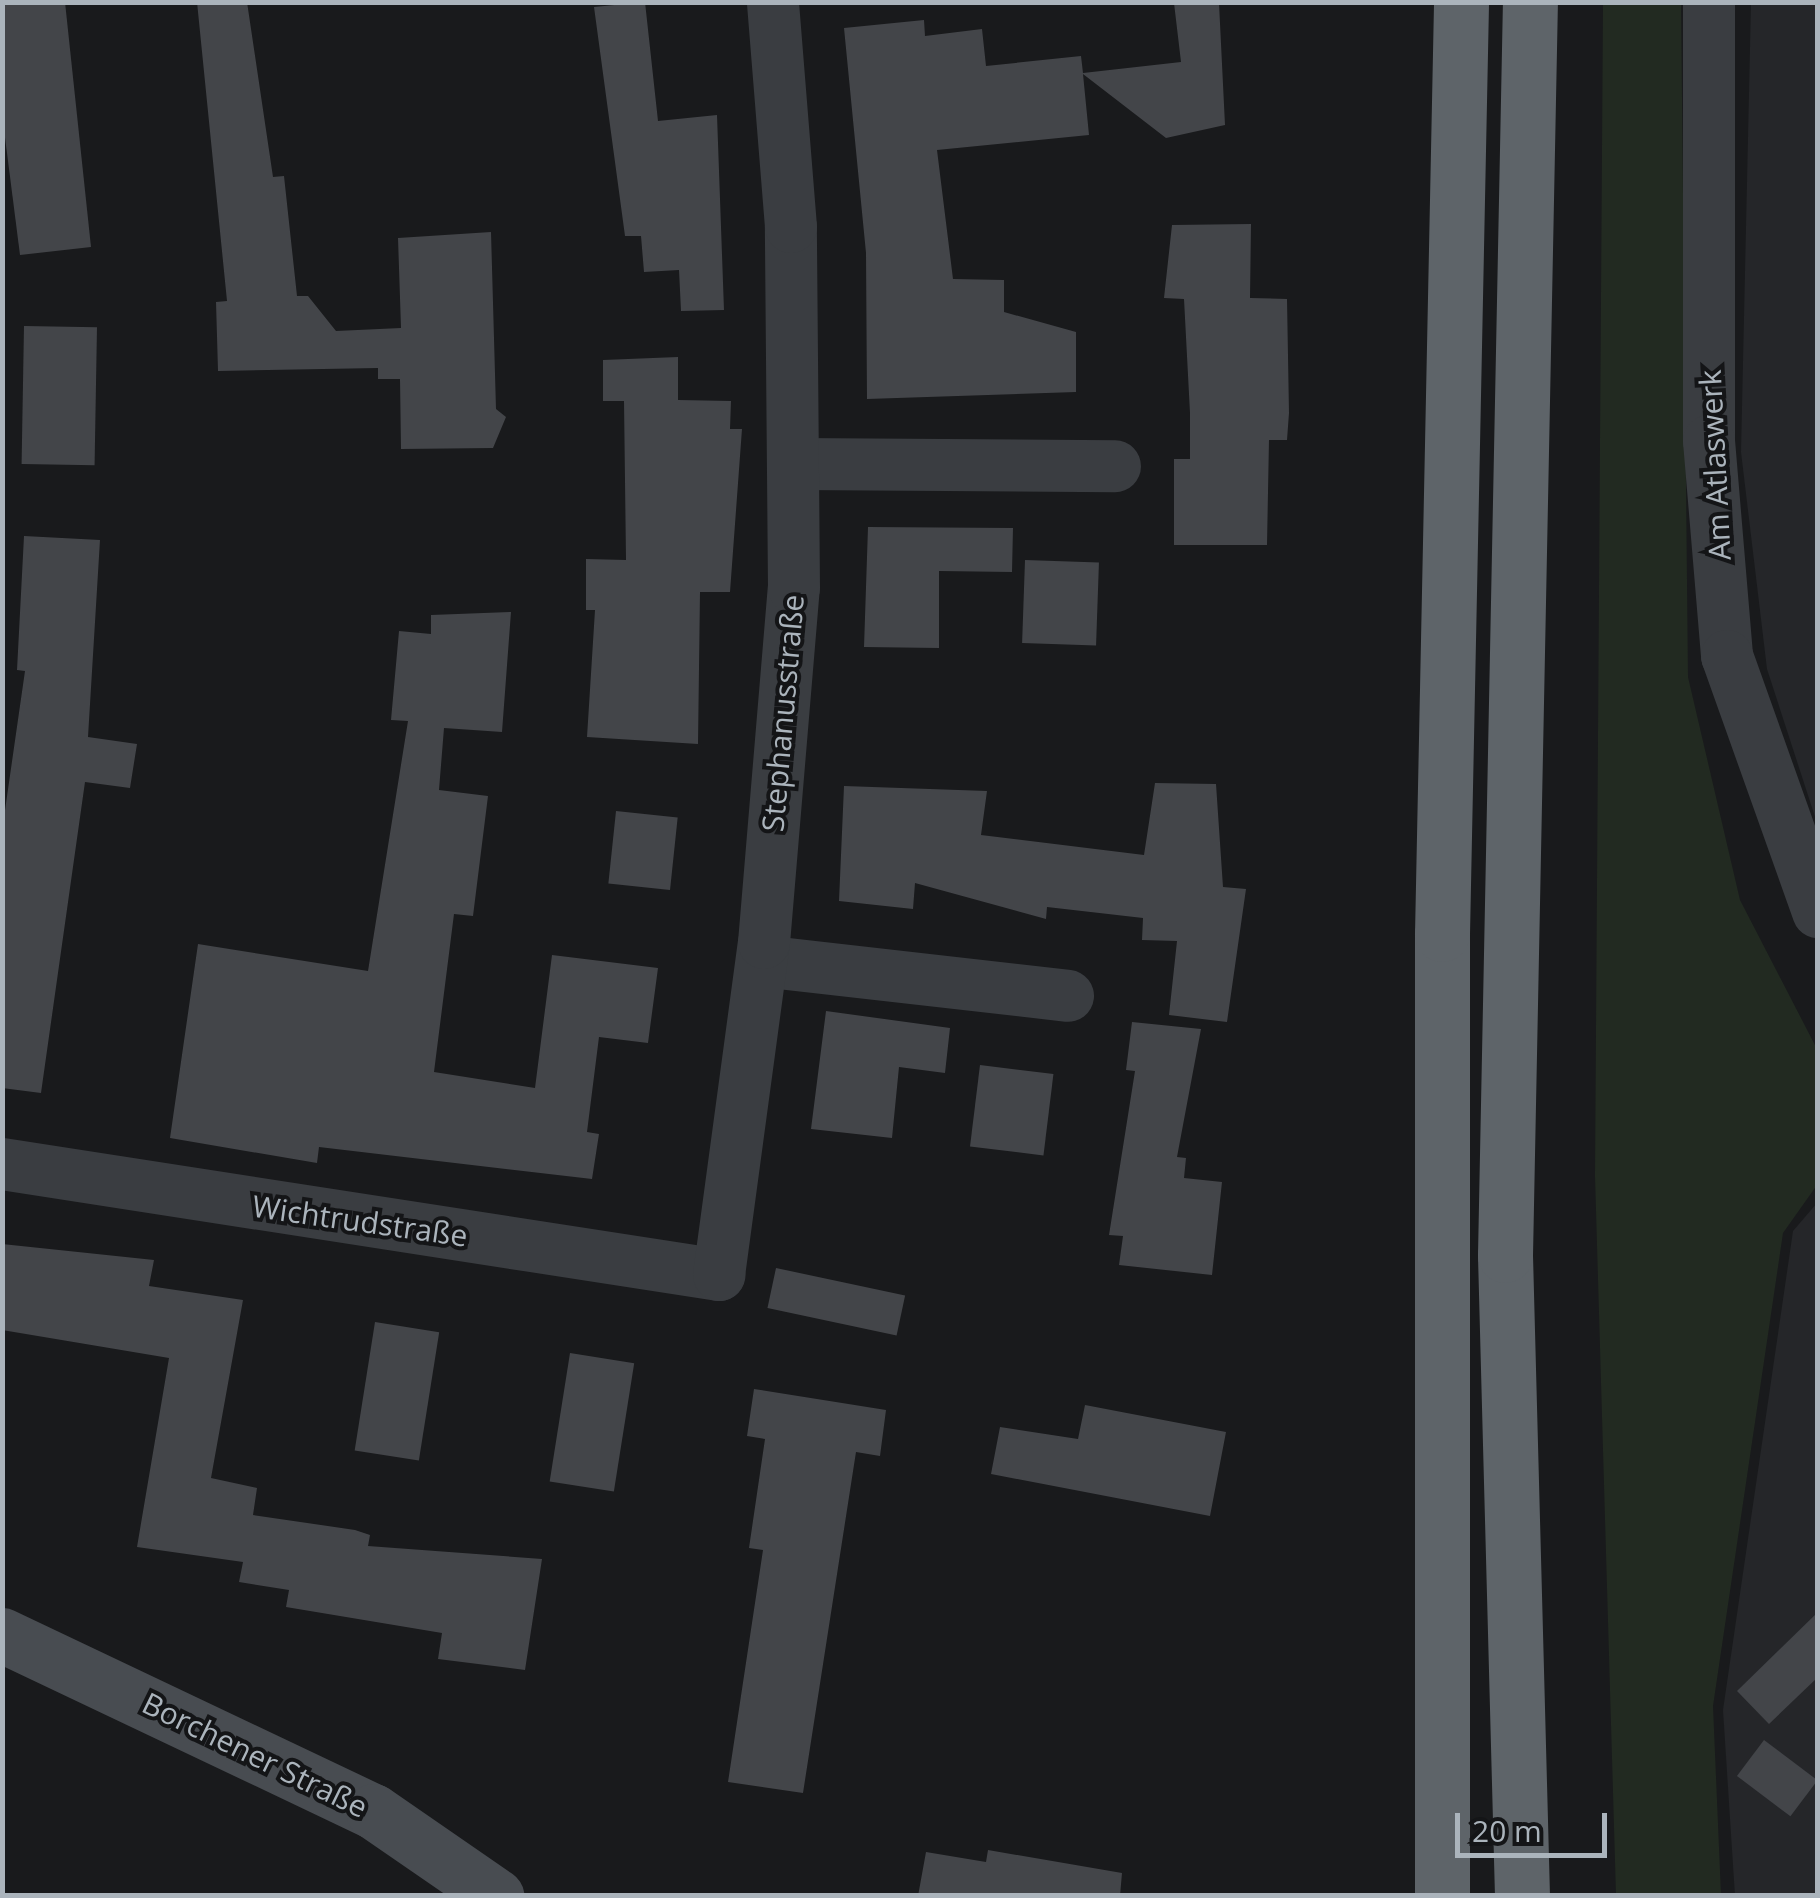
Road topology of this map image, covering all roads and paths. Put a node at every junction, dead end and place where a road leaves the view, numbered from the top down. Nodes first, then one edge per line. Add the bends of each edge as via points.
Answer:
1 (773, 2) edge
2 (1461, 2) edge
3 (1530, 2) edge
4 (1710, 2) edge
5 (797, 464) junction
6 (1115, 466) dead end
7 (1818, 912) edge
8 (762, 961) junction
9 (1068, 996) dead end
10 (2, 1164) edge
11 (719, 1275) joint
12 (2, 1635) edge
13 (496, 1896) edge
14 (1442, 1896) edge
15 (1522, 1896) edge

1 - 5 street, Stephanusstraße
2 - 14 highway via 1442,934
3 - 15 highway via 1505,1254
4 - 7 street, Am Atlaswerk via 1709,441 1727,656
5 - 6 street
5 - 8 street, Stephanusstraße
8 - 9 street
8 - 11 street, Stephanusstraße
10 - 11 street, Wichtrudstraße
12 - 13 main road, Borchener Straße via 374,1811

